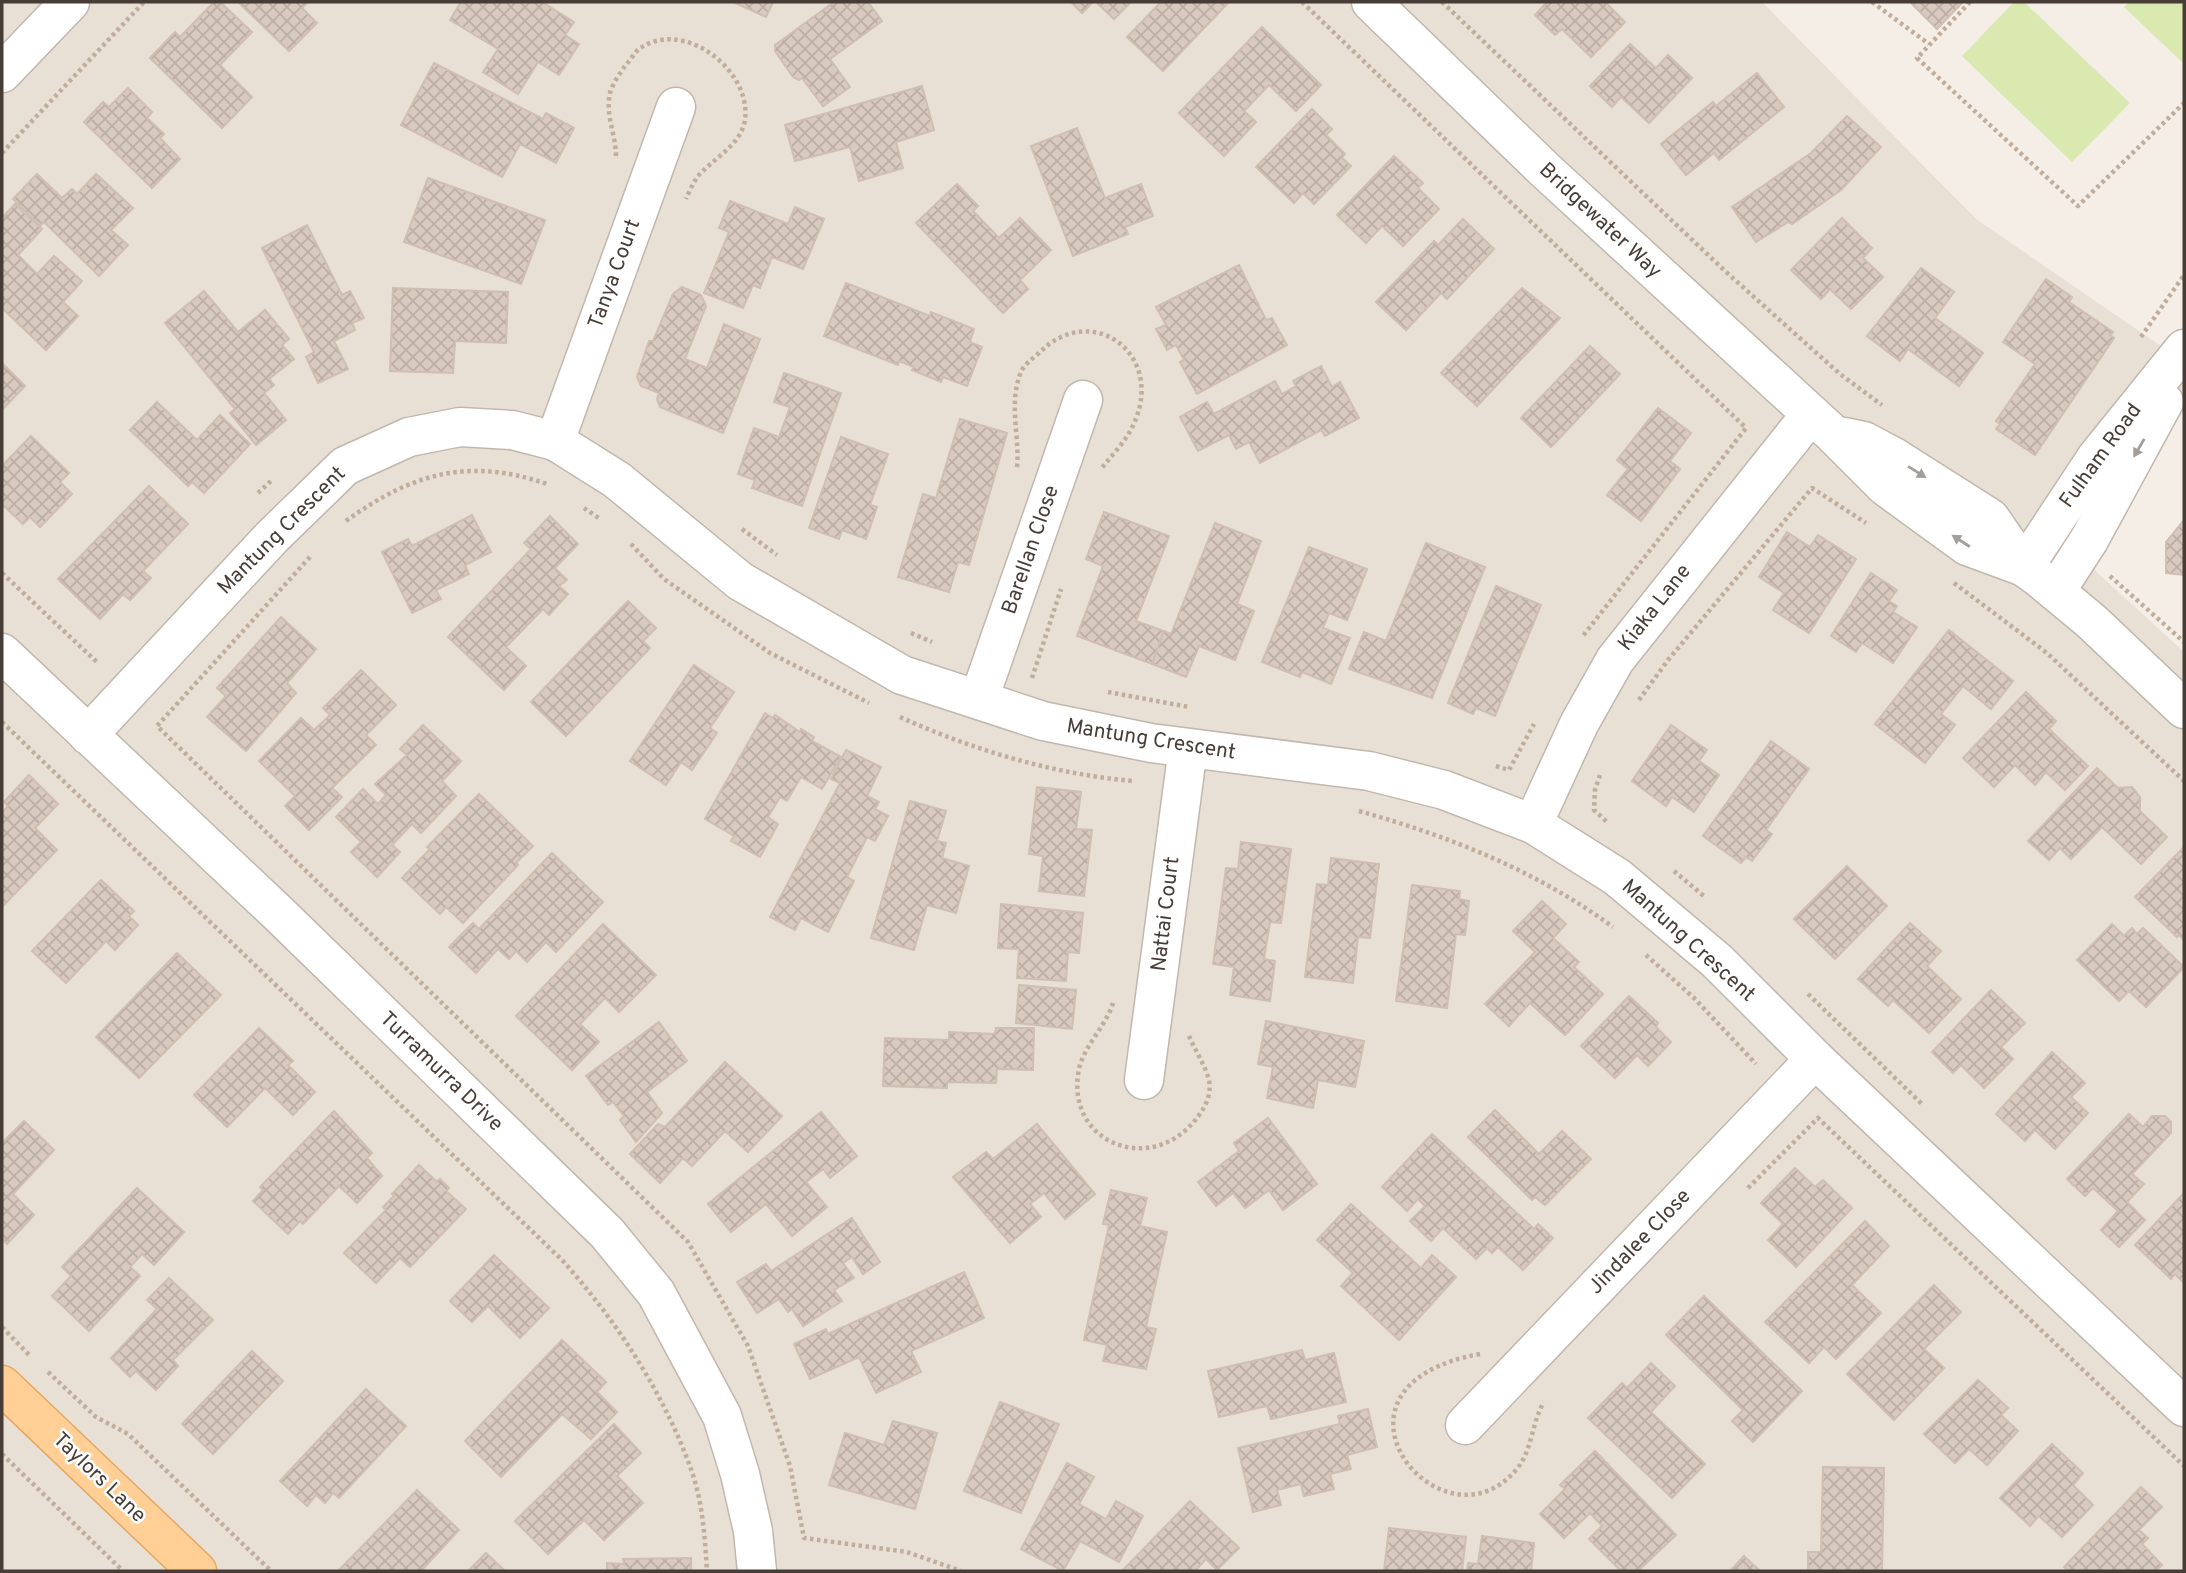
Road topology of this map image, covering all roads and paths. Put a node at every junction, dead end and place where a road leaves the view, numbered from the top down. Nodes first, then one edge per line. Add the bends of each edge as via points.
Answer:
1 (70, 2) edge
2 (144, 2) edge
3 (1303, 2) edge
4 (1371, 2) edge
5 (1442, 2) edge
6 (1872, 2) edge
7 (1970, 2) edge
8 (1929, 44) junction
9 (2, 72) edge
10 (2184, 103) edge
11 (676, 107) dead end
12 (2, 153) edge
13 (2184, 275) edge
14 (2135, 345) dead end
15 (2184, 349) edge
16 (2184, 367) edge
17 (1083, 400) dead end
18 (1893, 413) dead end
19 (1822, 424) junction
20 (1746, 428) dead end
21 (555, 441) junction
22 (1812, 488) dead end
23 (555, 489) dead end
24 (574, 500) dead end
25 (604, 522) dead end
26 (342, 524) dead end
27 (739, 527) dead end
28 (622, 537) dead end
29 (317, 550) dead end
30 (782, 560) dead end
31 (2024, 567) junction
32 (2, 573) edge
33 (1950, 580) dead end
34 (2124, 589) dead end
35 (2056, 591) junction
36 (908, 632) dead end
37 (2184, 642) edge
38 (943, 646) dead end
39 (2, 653) edge
40 (98, 665) dead end
41 (979, 699) junction
42 (874, 706) dead end
43 (1633, 709) dead end
44 (2184, 709) edge
45 (897, 716) dead end
46 (2, 722) edge
47 (157, 726) dead end
48 (88, 735) junction
49 (1188, 748) junction
50 (1602, 770) dead end
51 (2184, 780) edge
52 (1146, 782) dead end
53 (1356, 810) dead end
54 (1594, 810) dead end
55 (1533, 824) junction
56 (1617, 930) dead end
57 (1645, 954) dead end
58 (1815, 1059) junction
59 (1757, 1063) dead end
60 (1144, 1080) dead end
61 (1818, 1118) dead end
62 (2, 1327) edge
63 (35, 1360) dead end
64 (45, 1369) dead end
65 (2, 1385) edge
66 (2184, 1407) edge
67 (1465, 1425) dead end
68 (2, 1454) edge
69 (2184, 1466) edge
70 (804, 1538) dead end
71 (123, 1571) edge
72 (197, 1571) edge
73 (271, 1571) edge
74 (707, 1571) edge
75 (757, 1571) edge
76 (961, 1571) edge

1 - 9 street
2 - 12 path
3 - 20 path
4 - 19 street, Bridgewater Way via 1545,170
5 - 18 path via 1725,271 1840,374
6 - 8 path
7 - 8 path
8 - 10 path via 1917,58 2078,205
11 - 21 street, Tanya Court
13 - 14 path
15 - 31 street, Fulham Road via 2096,458
16 -> 35 street, Fulham Road
17 - 41 street, Barellan Close
19 - 31 street, Bridgewater Way via 1894,457 1990,518
19 - 55 street, Kiaka Lane via 1615,660 1579,724
21 - 41 street, Mantung Crescent via 617,480 740,581 782,607 902,675
21 - 48 street, Mantung Crescent via 512,430 460,427 409,437 345,466 272,537
22 - 43 path via 1668,660
23 - 26 path via 481,469 441,472 373,502
24 - 25 path
27 - 30 path
28 - 42 path via 664,579 770,653
29 - 47 path
31 - 35 street, Bridgewater Way
32 - 40 path
33 - 51 path via 2047,653
34 - 37 path
35 - 44 street, Bridgewater Way
36 - 38 path
39 - 48 street, Turramurra Drive
41 - 49 street, Mantung Crescent via 1043,721
45 - 52 path via 1015,759 1089,777
46 - 74 path via 562,1260 599,1301 662,1403 694,1477
48 - 75 street, Turramurra Drive via 607,1233 656,1293 722,1416 753,1531
49 - 55 street, Mantung Crescent via 1369,771 1444,790
49 - 60 street, Nattai Court
50 - 54 path
53 - 56 path via 1500,859 1544,881
55 - 58 street, Mantung Crescent via 1617,877 1717,961
57 - 59 path
58 - 66 street, Mantung Crescent
58 - 67 street, Jindalee Close
61 - 69 path
62 - 63 path
64 - 73 path via 96,1417 128,1434
65 - 72 main road, Taylors Lane
68 - 71 path
70 - 76 path via 907,1552

